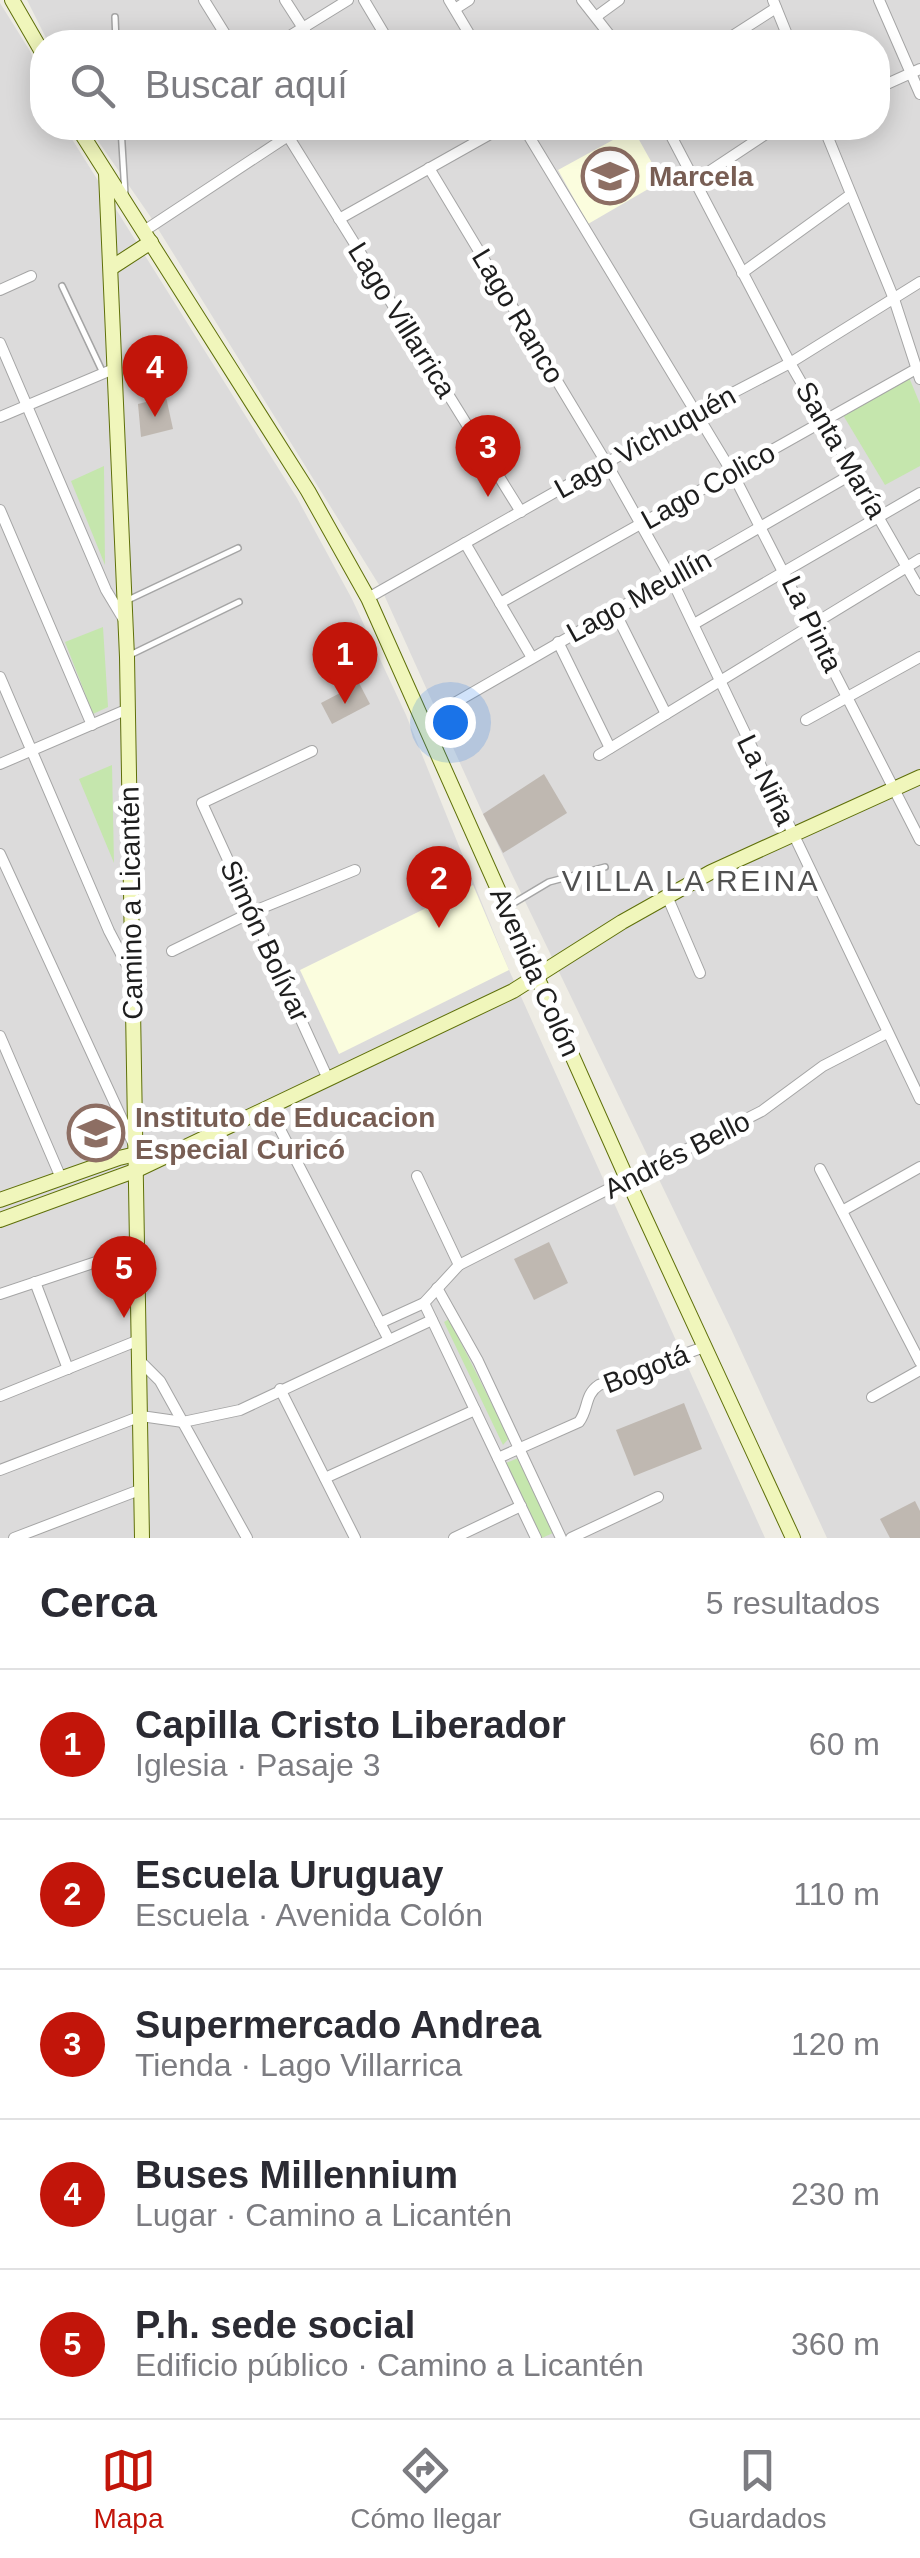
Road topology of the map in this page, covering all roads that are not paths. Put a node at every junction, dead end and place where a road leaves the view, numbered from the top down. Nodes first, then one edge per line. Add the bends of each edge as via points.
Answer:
1 (12, 0) edge
2 (204, 0) edge
3 (286, 0) edge
4 (348, 0) edge
5 (364, 0) edge
6 (469, 0) edge
7 (582, 0) edge
8 (620, 0) edge
9 (879, 0) edge
10 (452, 4) edge
11 (775, 4) edge
12 (597, 16) junction
13 (115, 17) dead end
14 (303, 28) junction
15 (116, 30) edge
16 (223, 30) edge
17 (300, 30) edge
18 (382, 30) edge
19 (467, 30) edge
20 (607, 30) edge
21 (739, 30) edge
22 (785, 30) edge
23 (30, 31) edge
24 (915, 71) edge
25 (890, 82) edge
26 (920, 94) edge
27 (86, 140) edge
28 (122, 140) edge
29 (275, 140) edge
30 (291, 140) edge
31 (480, 140) edge
32 (531, 140) edge
33 (673, 140) edge
34 (757, 140) edge
35 (829, 140) edge
36 (430, 168) junction
37 (106, 172) junction
38 (695, 181) junction
39 (850, 195) junction
40 (126, 202) junction
41 (339, 218) junction
42 (148, 237) junction
43 (111, 268) junction
44 (742, 273) junction
45 (31, 276) dead end
46 (920, 282) edge
47 (62, 286) dead end
48 (0, 290) edge
49 (894, 300) junction
50 (0, 343) edge
51 (790, 363) junction
52 (109, 371) junction
53 (918, 374) edge
54 (27, 406) junction
55 (698, 412) junction
56 (0, 418) edge
57 (825, 422) junction
58 (608, 464) junction
59 (854, 473) junction
60 (733, 474) junction
61 (920, 493) edge
62 (0, 510) edge
63 (521, 512) junction
64 (879, 516) junction
65 (640, 524) junction
66 (762, 527) junction
67 (465, 543) junction
68 (238, 548) dead end
69 (920, 559) edge
70 (908, 567) junction
71 (786, 572) junction
72 (671, 578) junction
73 (920, 590) edge
74 (368, 598) junction
75 (125, 601) junction
76 (240, 602) dead end
77 (500, 602) junction
78 (614, 610) junction
79 (126, 622) junction
80 (694, 624) junction
81 (813, 626) junction
82 (558, 642) junction
83 (532, 656) junction
84 (920, 656) edge
85 (127, 657) junction
86 (0, 677) edge
87 (718, 682) junction
88 (847, 697) junction
89 (128, 708) junction
90 (666, 714) junction
91 (425, 720) junction
92 (806, 720) dead end
93 (92, 725) junction
94 (610, 748) junction
95 (312, 750) dead end
96 (32, 751) junction
97 (599, 755) dead end
98 (0, 764) edge
99 (920, 777) edge
100 (894, 790) junction
101 (793, 836) junction
102 (920, 840) edge
103 (0, 854) edge
104 (606, 867) dead end
105 (355, 870) dead end
106 (667, 896) junction
107 (507, 908) junction
108 (252, 912) junction
109 (172, 951) dead end
110 (700, 973) dead end
111 (537, 976) junction
112 (132, 977) junction
113 (887, 1033) junction
114 (0, 1036) edge
115 (328, 1079) junction
116 (920, 1099) edge
117 (269, 1108) junction
118 (136, 1151) junction
119 (172, 1154) junction
120 (920, 1167) edge
121 (820, 1169) dead end
122 (137, 1170) junction
123 (416, 1176) dead end
124 (61, 1178) junction
125 (628, 1181) junction
126 (0, 1200) edge
127 (842, 1210) junction
128 (0, 1220) edge
129 (138, 1248) junction
130 (459, 1265) junction
131 (35, 1282) junction
132 (437, 1288) junction
133 (0, 1294) edge
134 (424, 1303) junction
135 (432, 1320) junction
136 (380, 1323) junction
137 (139, 1340) junction
138 (389, 1340) junction
139 (704, 1347) junction
140 (140, 1360) junction
141 (920, 1362) edge
142 (68, 1368) junction
143 (920, 1370) edge
144 (0, 1382) edge
145 (280, 1389) junction
146 (2, 1395) edge
147 (872, 1398) dead end
148 (475, 1410) junction
149 (141, 1416) junction
150 (183, 1422) junction
151 (521, 1448) junction
152 (498, 1458) junction
153 (0, 1470) edge
154 (325, 1478) junction
155 (142, 1489) junction
156 (658, 1497) dead end
157 (521, 1506) junction
158 (14, 1538) edge
159 (142, 1538) edge
160 (247, 1538) edge
161 (356, 1538) edge
162 (454, 1538) edge
163 (536, 1538) edge
164 (561, 1538) edge
165 (571, 1538) edge
166 (795, 1538) edge

1 - 23 street
2 - 16 street
3 - 14 street
4 - 14 street
5 - 18 street
6 - 10 street
7 - 12 street
8 - 12 street
9 - 24 street
10 - 19 street
11 - 21 street
11 - 22 street
12 - 20 street
13 - 15 lane
14 - 17 street
24 - 25 street
24 - 26 street
27 - 37 street, Avenida Colón
28 - 40 lane
29 - 42 street
30 - 41 street, Lago Villarrica
31 - 36 street
32 - 55 street, La Pinta
33 - 38 street, Santa María
34 - 38 street
35 - 39 street
36 - 41 street
36 - 58 street, Lago Ranco
37 - 40 street, Avenida Colón
37 - 43 street, Camino a Licantén
38 - 44 street, Santa María
39 - 44 street
39 - 49 street
40 - 42 street, Avenida Colón
41 - 63 street, Lago Villarrica
42 - 43 street
42 - 74 street, Avenida Colón
43 - 52 street, Camino a Licantén
44 - 51 street, Santa María
45 - 48 street
46 - 49 street, Lago Vichuquén
47 - 52 lane
49 - 51 street, Lago Vichuquén
49 - 53 street
50 - 54 street
51 - 55 street, Lago Vichuquén
51 - 57 street, Santa María
52 - 54 street
52 - 75 street, Camino a Licantén
53 - 57 street, Lago Colico
54 - 56 street
54 - 79 street
55 - 58 street, Lago Vichuquén
55 - 60 street, La Pinta
57 - 59 street, Santa María
57 - 60 street, Lago Colico
58 - 63 street, Lago Vichuquén
58 - 65 street, La Niña
59 - 64 street, Santa María
59 - 66 street, Lago Meullín
60 - 65 street, Lago Colico
60 - 66 street, La Pinta
61 - 64 street
62 - 93 street
63 - 67 street, Lago Vichuquén
64 - 70 street, Santa María
64 - 71 street
65 - 72 street, La Niña
65 - 77 street, Lago Colico
66 - 71 street, La Pinta
66 - 72 street, Lago Meullín
67 - 74 street, Lago Vichuquén
67 - 77 street
68 - 75 lane
69 - 70 street
70 - 73 street, Santa María
70 - 81 street
71 - 80 street
71 - 81 street, La Pinta
72 - 78 street, Lago Meullín
72 - 80 street, La Niña
74 - 91 street, Avenida Colón
75 - 79 street, Camino a Licantén
76 - 85 lane
77 - 83 street
78 - 82 street, Lago Meullín
78 - 90 street
79 - 85 street, Camino a Licantén
80 - 87 street, La Niña
81 - 87 street
81 - 88 street, La Pinta
82 - 83 street, Lago Meullín
82 - 94 street
83 - 91 street, Lago Meullín
84 - 88 street
85 - 89 street, Camino a Licantén
86 - 96 street
87 - 90 street
87 - 101 street, La Niña
88 - 92 street
88 - 100 street, La Pinta
89 - 93 street
89 - 112 street, Camino a Licantén
90 - 94 street
91 - 107 street, Avenida Colón
93 - 96 street
94 - 97 street
95 - 108 street, Simón Bolívar via 202,803
96 - 98 street
96 - 112 street
99 - 100 street
100 - 101 street
100 - 102 street, La Pinta
101 - 106 street
101 - 113 street, La Niña
103 - 118 street
104 - 107 lane via 549,882
105 - 108 street
106 - 110 street
106 - 111 street
107 - 111 street, Avenida Colón
108 - 109 street
108 - 115 street, Simón Bolívar
111 - 115 street
111 - 125 street, Avenida Colón
112 - 118 street, Camino a Licantén
113 - 116 street, La Niña
113 - 125 street, Andrés Bello via 823,1066 762,1111
114 - 124 street
115 - 117 street
117 - 119 street
117 - 136 street
118 - 119 street
118 - 122 street, Camino a Licantén
118 - 124 street
119 - 122 street
120 - 127 street
121 - 127 street
122 - 128 street
122 - 129 street, Camino a Licantén
123 - 130 street
124 - 126 street
125 - 130 street, Andrés Bello
125 - 139 street, Avenida Colón
127 - 141 street
129 - 131 street
129 - 137 street, Camino a Licantén
130 - 132 street, Andrés Bello
131 - 133 street
131 - 142 street
132 - 134 street, Andrés Bello
132 - 151 street
134 - 135 street
134 - 136 street, Andrés Bello
135 - 138 street
135 - 148 street
136 - 138 street
137 - 140 street, Camino a Licantén
137 - 142 street
138 - 145 street
139 - 151 street, Bogotá via 599,1385 579,1422
139 - 166 street, Avenida Colón
140 - 149 street, Camino a Licantén
140 - 150 street
142 - 146 street
143 - 147 street
144 - 146 street
145 - 150 street via 240,1410
145 - 154 street
148 - 152 street
148 - 154 street
149 - 150 street
149 - 153 street
149 - 155 street, Camino a Licantén
150 - 160 street
151 - 152 street, Bogotá
151 - 164 street
152 - 157 street
154 - 161 street
155 - 158 street
155 - 159 street, Camino a Licantén
156 - 165 street
157 - 162 street
157 - 163 street

